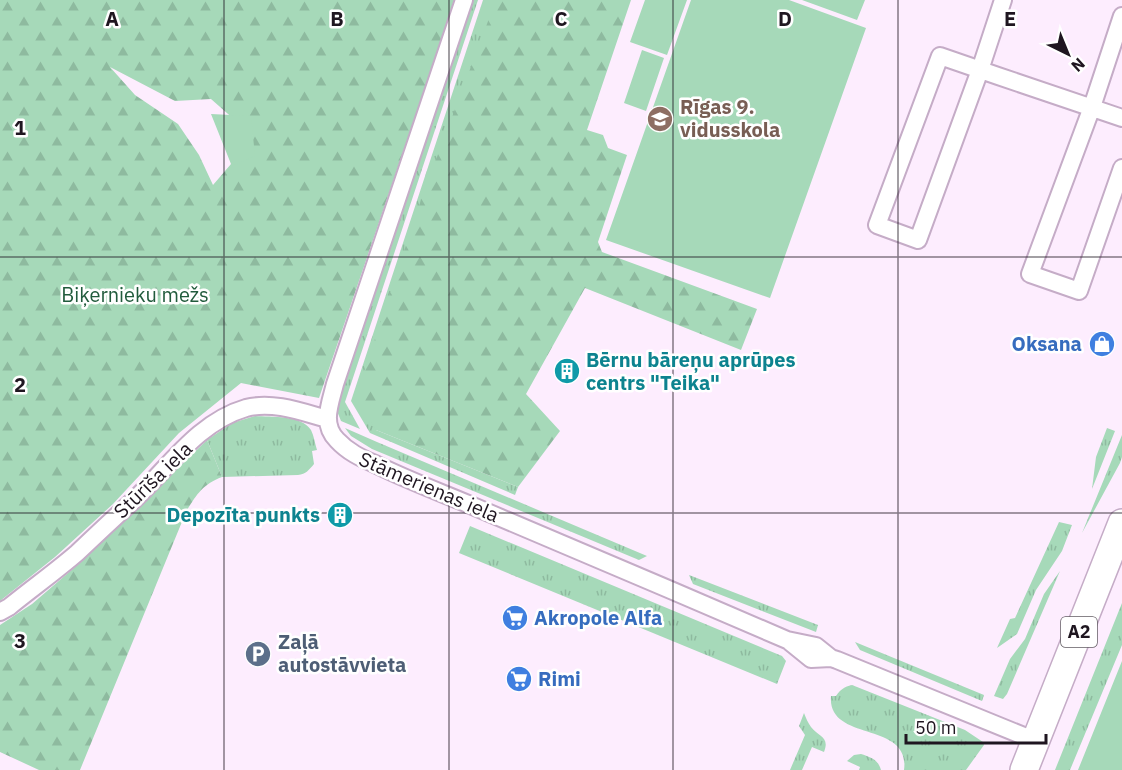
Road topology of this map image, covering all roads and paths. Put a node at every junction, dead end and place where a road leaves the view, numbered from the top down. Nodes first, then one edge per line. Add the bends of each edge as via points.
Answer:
1 (464, 0) edge
2 (1002, 0) edge
3 (1122, 16) edge
4 (980, 70) junction
5 (1092, 107) junction
6 (1122, 118) edge
7 (1122, 168) edge
8 (327, 419) junction
9 (1122, 523) edge
10 (0, 612) edge
11 (1036, 741) junction
12 (1024, 770) edge

1 - 8 street via 335,384
2 - 4 street
3 - 5 street
4 - 4 street via 918,240 877,225 940,56
4 - 5 street
5 - 6 street
5 - 7 street via 1030,274 1079,291
8 - 10 street, Stūrīša iela via 266,406 220,418 185,446 75,554
8 - 11 street, Stāmerienas iela via 335,439 349,452 396,475 787,640 811,659 831,658
9 - 11 highway, A2
11 - 12 highway, A2

